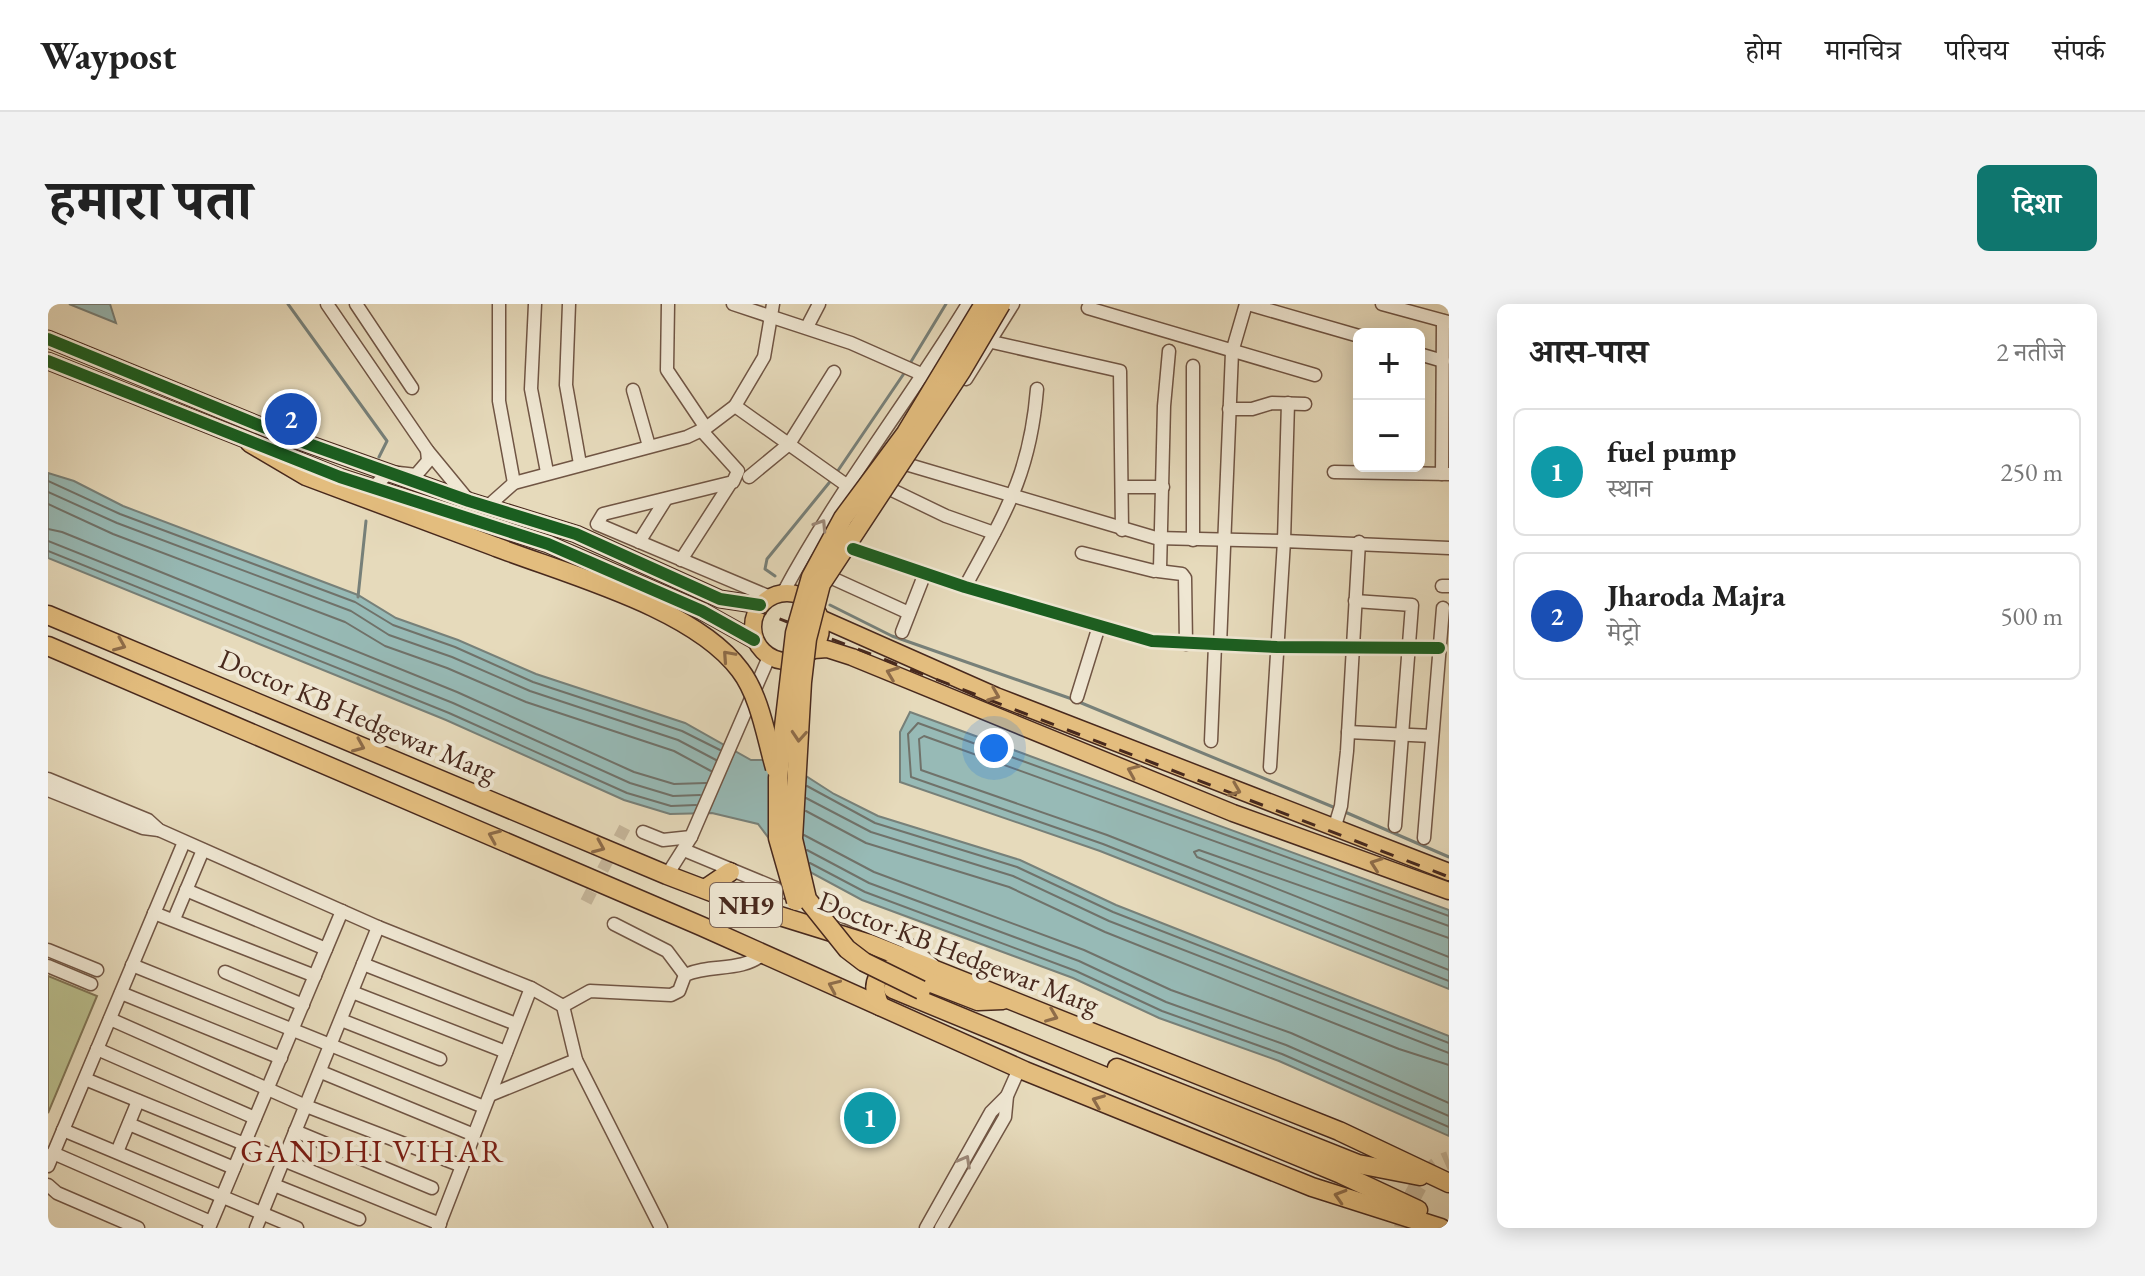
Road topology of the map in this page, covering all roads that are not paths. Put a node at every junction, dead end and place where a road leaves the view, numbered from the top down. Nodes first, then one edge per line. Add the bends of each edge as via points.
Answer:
1 (327, 304) edge
2 (356, 304) edge
3 (499, 304) edge
4 (535, 304) edge
5 (569, 304) edge
6 (668, 304) edge
7 (733, 304) edge
8 (819, 304) edge
9 (968, 304) edge
10 (984, 304) edge
11 (1001, 304) edge
12 (1013, 304) edge
13 (1247, 304) edge
14 (1382, 304) edge
15 (1088, 308) dead end
16 (773, 310) edge
17 (1446, 321) edge
18 (807, 327) junction
19 (1353, 334) edge
20 (48, 339) edge
21 (992, 342) junction
22 (1169, 351) dead end
23 (1232, 352) junction
24 (1425, 356) edge
25 (48, 361) edge
26 (1443, 361) junction
27 (1193, 366) dead end
28 (914, 370) junction
29 (834, 372) dead end
30 (1315, 375) dead end
31 (412, 388) dead end
32 (1037, 389) dead end
33 (633, 390) dead end
34 (957, 392) junction
35 (1288, 403) junction
36 (1305, 404) dead end
37 (735, 406) junction
38 (1229, 409) junction
39 (703, 429) junction
40 (250, 443) junction
41 (789, 444) junction
42 (649, 446) junction
43 (427, 450) junction
44 (580, 464) junction
45 (909, 465) junction
46 (1353, 471) edge
47 (390, 472) junction
48 (547, 472) junction
49 (1334, 472) dead end
50 (1425, 472) edge
51 (1446, 474) edge
52 (749, 477) dead end
53 (514, 483) junction
54 (730, 484) junction
55 (845, 484) junction
56 (1123, 487) junction
57 (1163, 487) junction
58 (372, 488) junction
59 (892, 490) junction
60 (1014, 496) junction
61 (666, 499) junction
62 (469, 501) junction
63 (487, 507) junction
64 (879, 509) junction
65 (1122, 530) junction
66 (994, 533) junction
67 (1163, 539) junction
68 (1226, 539) junction
69 (1193, 540) junction
70 (1284, 541) junction
71 (639, 542) junction
72 (1359, 542) junction
73 (1449, 548) edge
74 (853, 549) junction
75 (1082, 553) dead end
76 (681, 560) junction
77 (1158, 571) junction
78 (925, 573) junction
79 (832, 578) junction
80 (965, 587) junction
81 (771, 598) junction
82 (1355, 601) junction
83 (1443, 608) dead end
84 (909, 613) junction
85 (48, 615) edge
86 (819, 615) junction
87 (1099, 626) junction
88 (902, 632) dead end
89 (754, 640) junction
90 (1186, 644) junction
91 (1218, 645) junction
92 (48, 646) edge
93 (1277, 647) junction
94 (1351, 648) junction
95 (1409, 648) junction
96 (1439, 648) junction
97 (814, 650) junction
98 (769, 657) junction
99 (1077, 697) dead end
100 (1348, 732) junction
101 (1404, 735) junction
102 (1432, 736) junction
103 (1211, 741) dead end
104 (1270, 767) dead end
105 (778, 778) junction
106 (48, 779) edge
107 (48, 790) edge
108 (1338, 817) junction
109 (1395, 826) dead end
110 (159, 830) junction
111 (643, 832) dead end
112 (691, 837) junction
113 (1424, 838) dead end
114 (184, 842) junction
115 (203, 850) junction
116 (684, 850) junction
117 (730, 872) junction
118 (1449, 872) edge
119 (667, 875) junction
120 (705, 889) junction
121 (186, 890) junction
122 (1449, 891) edge
123 (342, 911) junction
124 (154, 913) junction
125 (174, 919) junction
126 (614, 924) dead end
127 (378, 927) junction
128 (326, 949) junction
129 (48, 950) edge
130 (763, 954) junction
131 (363, 964) junction
132 (132, 965) junction
133 (48, 966) edge
134 (97, 970) dead end
135 (225, 972) dead end
136 (942, 973) junction
137 (685, 975) junction
138 (315, 976) junction
139 (91, 984) dead end
140 (531, 988) junction
141 (352, 992) junction
142 (121, 993) junction
143 (1013, 1000) junction
144 (303, 1005) junction
145 (563, 1006) junction
146 (880, 1006) junction
147 (110, 1019) junction
148 (341, 1020) junction
149 (516, 1024) junction
150 (293, 1029) junction
151 (331, 1045) junction
152 (97, 1049) junction
153 (506, 1052) junction
154 (281, 1058) junction
155 (440, 1059) dead end
156 (576, 1060) junction
157 (1019, 1069) junction
158 (321, 1072) junction
159 (85, 1079) junction
160 (267, 1089) junction
161 (1007, 1096) junction
162 (138, 1101) junction
163 (487, 1101) junction
164 (306, 1106) junction
165 (255, 1118) junction
166 (129, 1124) junction
167 (63, 1130) junction
168 (295, 1131) junction
169 (474, 1135) junction
170 (244, 1144) junction
171 (117, 1152) junction
172 (1316, 1155) junction
173 (51, 1160) edge
174 (284, 1160) junction
175 (462, 1166) junction
176 (234, 1168) junction
177 (1449, 1183) edge
178 (48, 1185) edge
179 (274, 1185) junction
180 (432, 1188) dead end
181 (222, 1197) junction
182 (262, 1215) junction
183 (359, 1219) dead end
184 (1449, 1224) edge
185 (210, 1225) edge
186 (439, 1226) edge
187 (138, 1228) edge
188 (256, 1228) edge
189 (297, 1228) edge
190 (661, 1228) edge
191 (926, 1228) edge
192 (941, 1228) edge
193 (1441, 1228) edge

1 - 43 street
2 - 31 street
3 - 53 street via 499,401
4 - 48 street via 531,389
5 - 44 street via 566,385
6 - 39 street via 667,370
7 - 16 street
8 - 18 street
9 - 28 street
10 - 105 highway, bridge via 906,433 843,518 811,577 795,633
11 -> 172 highway, bridge via 821,584 806,653 793,816 796,859 807,899 864,962
12 - 21 street
13 - 19 street
13 - 23 street
14 - 17 street
15 - 23 street
16 - 18 street
16 - 37 street via 764,357
17 - 26 street
18 - 28 street
20 - 47 main road via 283,435
21 - 34 street
21 - 56 street via 1120,371
22 - 57 street
23 - 30 street
23 - 38 street
24 - 26 street
25 - 40 main road
26 - 51 street
27 - 69 street
28 - 34 street
28 - 55 street
29 - 41 street
32 - 60 street via 1033,439
33 - 42 street
34 - 45 street
35 - 36 street
35 - 38 street
35 - 70 street
37 - 39 street
37 - 41 street
38 - 68 street
39 - 42 street
39 - 54 street via 738,471
40 - 58 main road
105 -> 40 highway, bridge via 742,672 686,621 306,476
41 - 52 street
41 - 55 street
42 - 44 street
43 - 47 street via 428,461 416,475
43 - 62 street
44 - 48 street
45 - 59 street
45 - 60 street
46 - 49 street
47 - 58 street
47 - 62 main road
48 - 53 street
50 - 51 street
53 - 63 street
54 - 61 street
54 - 76 street
55 - 64 street
81 -> 55 street
56 - 57 street
56 - 65 street
57 - 67 street
58 - 89 main road via 548,544 702,611
59 - 64 street
59 - 66 street
60 - 65 street
60 - 66 street
61 - 71 street
61 - 71 street via 599,517 598,526
62 - 63 main road
63 - 81 main road via 576,534 720,599
64 - 74 street
65 - 67 street
66 - 80 street
67 - 69 street
67 - 77 street
68 - 69 street
68 - 70 street
68 - 91 street
70 - 72 street
70 - 93 street
71 - 76 street
72 - 73 street
72 - 82 street
74 - 78 street
74 - 79 street
75 - 77 street
76 - 81 street
77 - 90 street via 1185,578
78 - 80 street
78 - 84 street
79 - 84 street
79 - 86 street
80 - 87 street
81 - 86 main road via 797,594
81 - 89 main road via 753,617
82 - 94 street
82 - 95 street via 1410,602
83 - 96 street
84 - 88 street
85 -> 119 highway, Doctor KB Hedgewar Marg / NH9
86 - 97 main road via 820,638
86 -> 108 main road via 996,696
87 - 90 street
87 - 99 street
89 - 98 main road
90 - 91 street
91 - 93 street
91 - 103 street
130 -> 92 highway, Doctor KB Hedgewar Marg / NH9
93 - 94 street
93 - 104 street
94 - 95 street
94 - 100 street
95 - 96 street
95 - 101 street
96 - 102 street
97 - 98 main road via 790,662
122 -> 97 main road via 1233,813 852,657
98 - 112 street
100 - 101 street
100 - 108 street
101 - 102 street
101 - 109 street
102 - 113 street
105 - 172 highway, bridge via 778,838 792,894 805,920 845,963 893,989
106 - 110 street via 148,820
107 - 110 street
108 - 118 main road
110 - 114 street
111 - 112 street via 663,840
112 - 116 street
114 - 115 street
114 - 124 street
115 - 121 street
115 - 123 street
116 - 117 street
116 - 119 street
117 - 120 highway
117 - 136 street via 906,942
119 - 120 highway, Doctor KB Hedgewar Marg / NH9
120 - 136 highway, Doctor KB Hedgewar Marg / NH9
121 - 125 street
121 - 128 street
123 - 127 street
123 - 128 street
124 - 125 street
124 - 132 street
125 - 138 street
126 - 137 street via 667,951
127 - 131 street
127 - 140 street
128 - 138 street
129 - 134 street
130 - 137 street via 749,964
146 -> 130 highway, Doctor KB Hedgewar Marg / NH9
131 - 141 street
131 - 149 street
132 - 142 street
132 - 150 street
133 - 139 street
135 - 144 street
136 - 143 highway, Doctor KB Hedgewar Marg / NH9
137 - 145 street via 679,991 671,995 590,991
138 - 144 street
140 - 145 street
140 - 149 street
141 - 148 street
141 - 153 street
142 - 147 street
142 - 154 street
143 - 146 highway via 978,1001 893,968 875,985
143 -> 177 highway, Doctor KB Hedgewar Marg / NH9 via 1339,1131
144 - 150 street
145 - 156 street
146 - 157 highway, Doctor KB Hedgewar Marg / NH9
147 - 152 street
147 - 160 street
148 - 151 street
148 - 155 street
149 - 153 street
150 - 151 street
150 - 154 street
151 - 158 street
151 - 163 street
152 - 159 street
152 - 165 street
153 - 163 street
154 - 160 street
156 - 163 street
156 - 190 street
157 - 161 street
193 -> 157 highway, Doctor KB Hedgewar Marg / NH9 via 1312,1187
158 - 164 street
158 - 169 street
159 - 162 street
159 - 167 street
160 - 164 street
160 - 165 street
191 -> 161 street via 991,1112
161 - 192 street via 1005,1117
162 - 166 street
162 - 170 street
163 - 169 street
164 - 168 street
164 - 175 street
165 - 170 street
166 - 171 street
166 - 176 street
167 - 171 street
167 - 173 street
168 - 174 street
168 - 180 street
169 - 175 street
170 - 174 street
170 - 176 street
171 - 181 street
172 - 177 highway
172 - 184 highway
173 - 185 street
174 - 179 street
174 - 186 street
175 - 186 street
176 - 181 street
178 - 187 street
179 - 182 street
179 - 183 street
181 - 182 street
181 - 185 street
182 - 188 street
182 - 189 street

